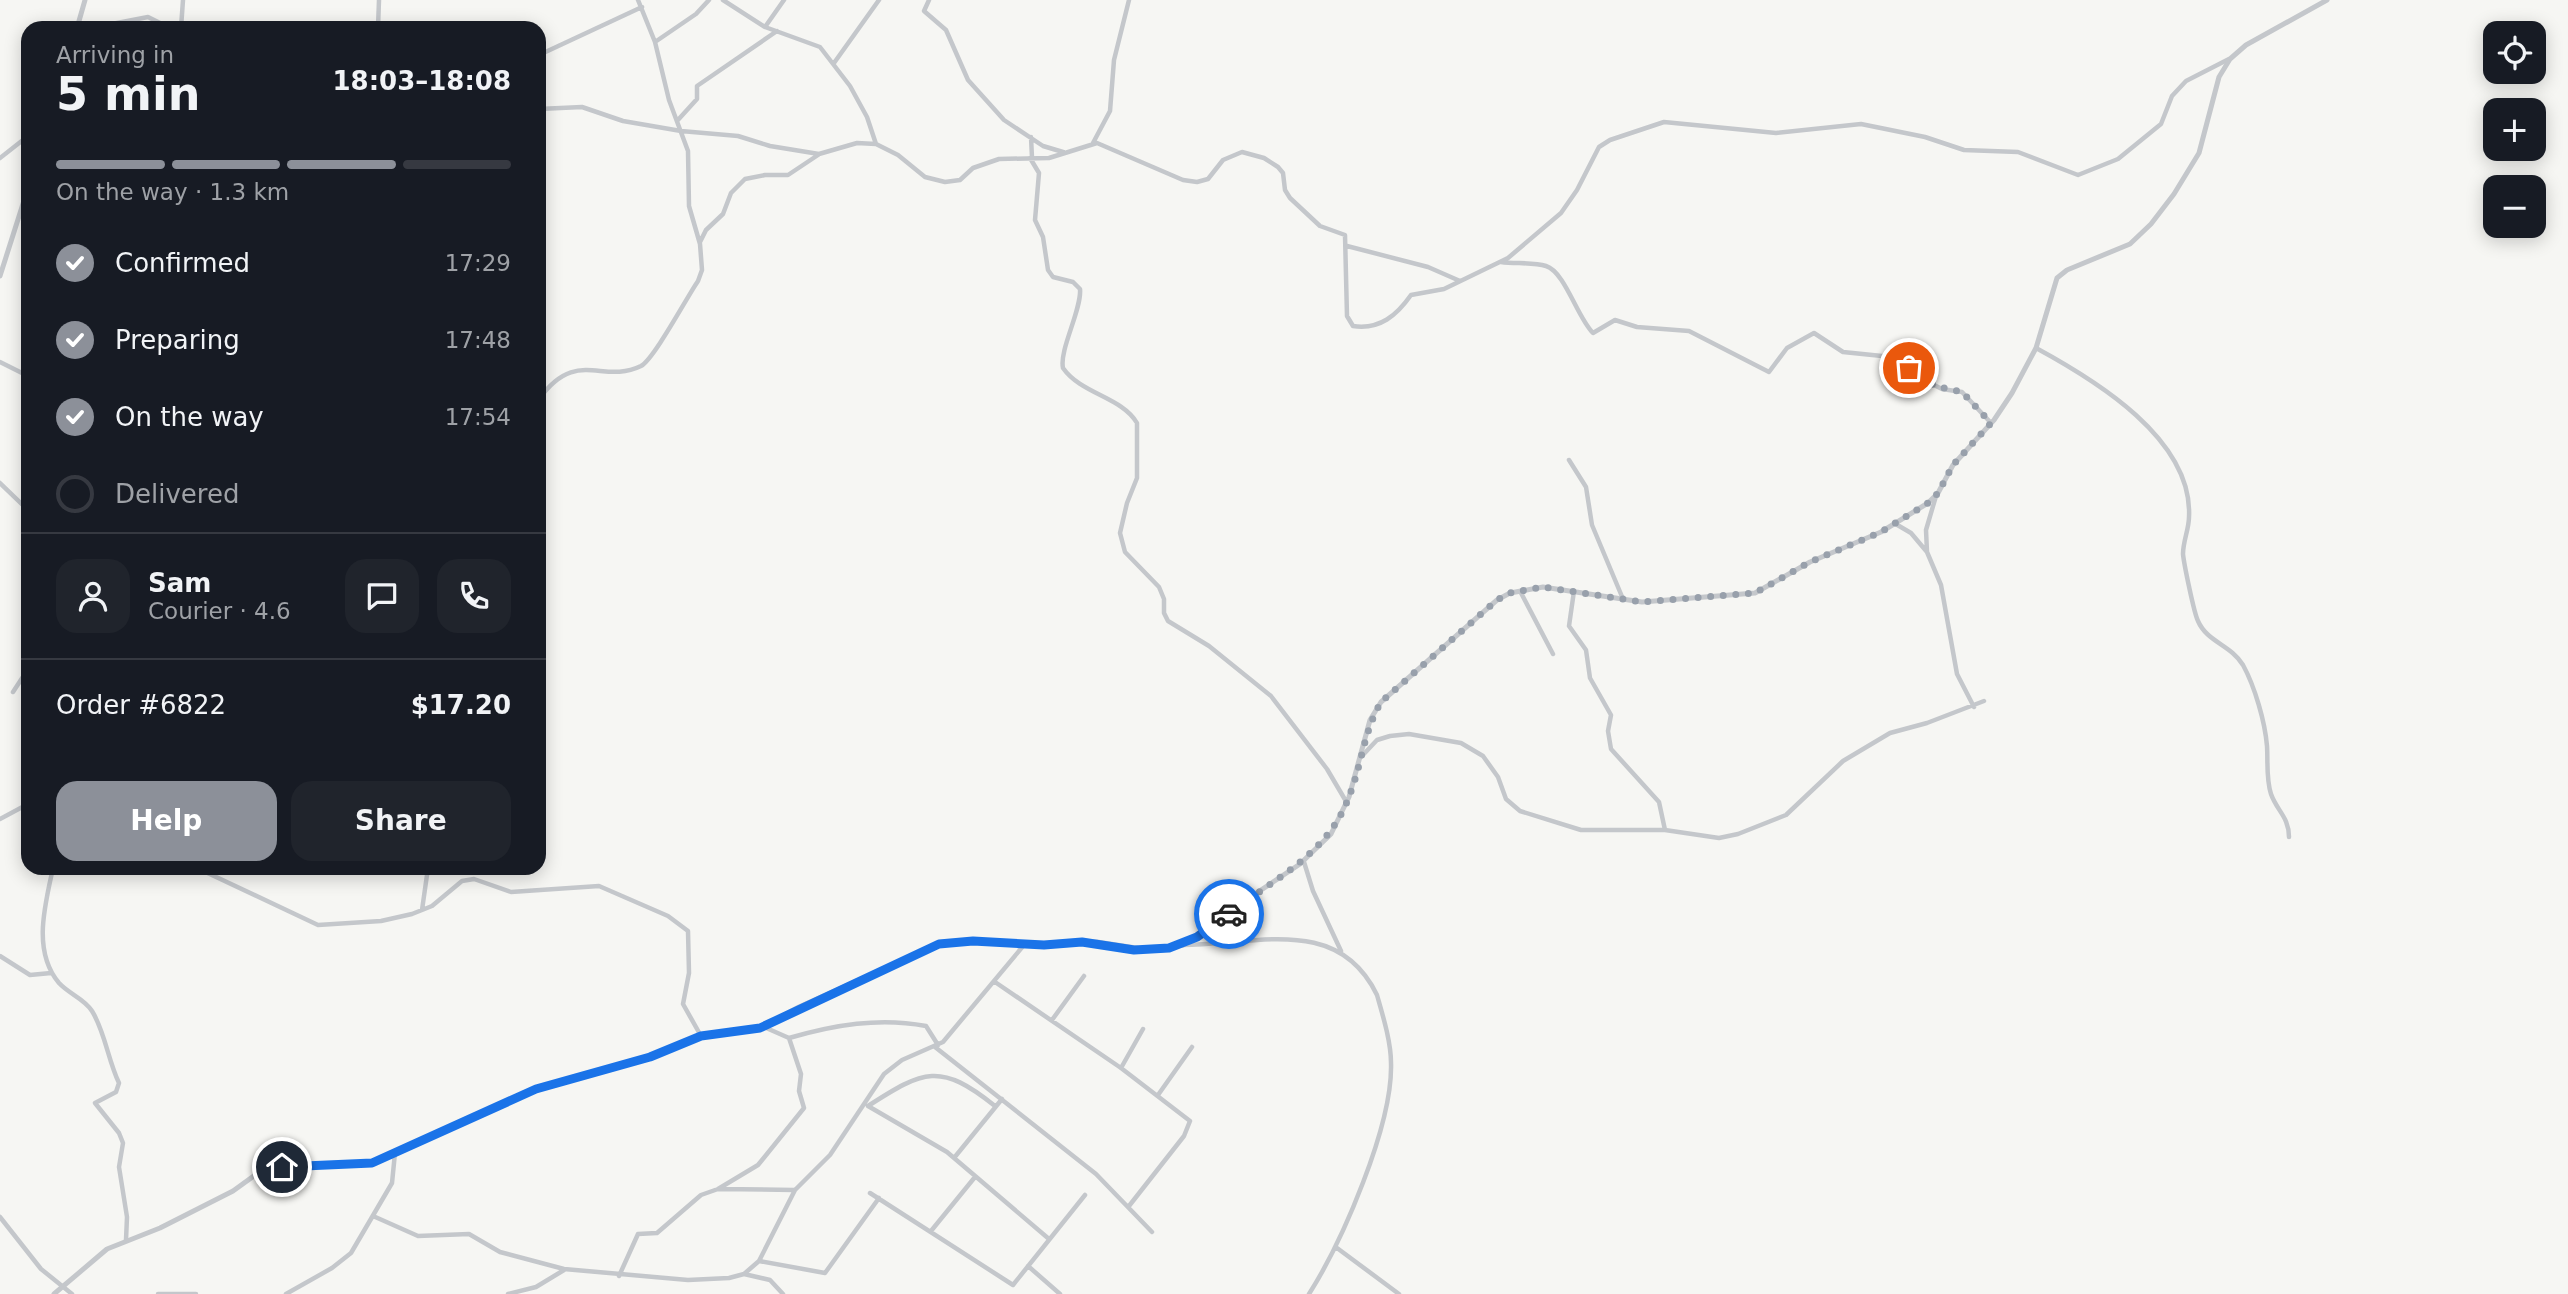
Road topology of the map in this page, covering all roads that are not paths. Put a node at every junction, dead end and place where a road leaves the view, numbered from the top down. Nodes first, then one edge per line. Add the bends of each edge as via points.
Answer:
1 (85, 0) edge
2 (183, 0) edge
3 (370, 0) edge
4 (379, 0) edge
5 (638, 0) edge
6 (709, 0) edge
7 (723, 0) edge
8 (784, 0) edge
9 (879, 0) edge
10 (929, 0) edge
11 (1129, 0) edge
12 (2327, 0) edge
13 (642, 6) junction
14 (377, 7) junction
15 (79, 21) edge
16 (127, 21) edge
17 (156, 21) edge
18 (182, 21) edge
19 (378, 21) edge
20 (765, 27) junction
21 (777, 31) junction
22 (655, 41) junction
23 (546, 52) edge
24 (2230, 59) junction
25 (834, 63) junction
26 (546, 109) edge
27 (676, 121) junction
28 (681, 131) junction
29 (1101, 131) junction
30 (1031, 137) junction
31 (21, 142) edge
32 (1103, 143) junction
33 (876, 144) junction
34 (1092, 144) junction
35 (1064, 152) junction
36 (818, 154) junction
37 (1031, 157) junction
38 (0, 158) edge
39 (21, 210) edge
40 (699, 244) junction
41 (1347, 246) junction
42 (1501, 262) junction
43 (0, 276) edge
44 (1461, 281) junction
45 (2036, 348) junction
46 (0, 362) edge
47 (21, 372) edge
48 (546, 390) edge
49 (1991, 423) junction
50 (1569, 460) dead end
51 (0, 483) edge
52 (1937, 496) junction
53 (21, 503) edge
54 (1894, 523) junction
55 (1927, 552) junction
56 (1519, 590) junction
57 (1574, 591) junction
58 (1623, 600) junction
59 (1553, 654) dead end
60 (21, 680) edge
61 (13, 692) dead end
62 (1984, 701) dead end
63 (1973, 707) junction
64 (1361, 758) junction
65 (1347, 803) junction
66 (21, 808) edge
67 (1, 818) edge
68 (1665, 830) junction
69 (2289, 837) dead end
70 (1304, 862) junction
71 (51, 875) edge
72 (212, 875) edge
73 (427, 875) edge
74 (422, 910) junction
75 (1024, 945) junction
76 (1183, 945) junction
77 (1341, 952) junction
78 (0, 956) edge
79 (51, 973) junction
80 (1084, 976) dead end
81 (995, 982) junction
82 (1052, 1020) junction
83 (764, 1027) junction
84 (1143, 1029) dead end
85 (701, 1036) junction
86 (789, 1038) junction
87 (936, 1046) junction
88 (1192, 1046) dead end
89 (1121, 1068) junction
90 (1158, 1095) junction
91 (1002, 1099) junction
92 (995, 1106) junction
93 (396, 1153) junction
94 (954, 1158) junction
95 (975, 1177) junction
96 (718, 1189) junction
97 (795, 1190) junction
98 (870, 1193) dead end
99 (1085, 1195) dead end
100 (878, 1198) junction
101 (1129, 1206) junction
102 (373, 1216) junction
103 (0, 1217) edge
104 (931, 1231) junction
105 (1152, 1232) dead end
106 (126, 1240) junction
107 (1049, 1240) junction
108 (1337, 1248) junction
109 (759, 1261) junction
110 (1028, 1266) junction
111 (564, 1269) junction
112 (744, 1273) junction
113 (620, 1276) junction
114 (62, 1288) junction
115 (54, 1294) edge
116 (72, 1294) edge
117 (158, 1294) edge
118 (196, 1294) edge
119 (286, 1294) edge
120 (508, 1294) edge
121 (783, 1294) edge
122 (1060, 1294) edge
123 (1309, 1294) edge
124 (1399, 1294) edge

1 - 15 street
2 - 18 street
3 - 14 street
4 - 14 street
5 - 13 street
6 - 22 street
7 - 20 street
8 - 20 street
9 - 25 street
10 - 30 street via 924,11 948,33 968,79 1004,120
11 - 29 street via 1114,60 1110,111
12 - 24 street via 2257,38
13 - 22 street
13 - 23 street
14 - 19 street
16 - 17 street via 148,17
20 - 21 street
21 - 25 street via 811,41
21 - 27 street via 697,86 697,99
22 - 27 street
24 - 42 street via 2186,81 2172,96 2161,124 2118,159 2078,175 2018,152 1964,150 1861,124 1776,133 1659,122 1599,147 1561,214
24 - 45 street via 2219,77 2199,153 2174,194 2130,244 2057,278
25 - 33 street via 867,117
26 - 28 street via 582,107 610,118
27 - 28 street
28 - 36 street via 738,136
28 - 40 street via 688,151 689,206
29 - 32 street
29 - 34 street
30 - 35 street via 1045,148
30 - 37 street
31 - 38 street
32 - 34 street
32 - 41 street via 1190,182 1208,179 1231,155 1242,152 1264,158 1283,173 1290,198 1320,226 1345,235
33 - 36 street via 857,143
33 - 37 street via 925,177 945,182 960,180 991,161
34 - 35 street
35 - 37 street
36 - 40 street via 788,175 746,179 731,193 723,214
37 - 65 street via 1039,173 1035,220 1048,270 1080,289 1063,368 1137,423 1137,478 1121,523 1122,546 1159,587 1166,617 1271,696
39 - 43 street
40 - 48 street via 702,270 698,281 647,362 624,370 574,371
41 - 44 street via 1428,267
41 - 44 street via 1348,316 1356,327 1376,325 1395,315 1411,295 1435,292
42 - 44 street
42 - 49 street via 1551,269 1593,333 1615,320 1637,327 1689,331 1769,372 1787,348 1814,333 1843,352 1882,356 1914,370 1935,386 1962,392
45 - 49 street
45 - 69 street via 2131,411 2151,429 2180,470 2189,498 2183,554 2196,618 2211,638 2238,658 2246,672 2267,745 2270,791 2287,818
46 - 47 street
49 - 52 street via 1953,465
50 - 58 street via 1586,487 1591,525
51 - 53 street
52 - 54 street
52 - 55 street via 1926,530
54 - 55 street via 1911,533
54 - 58 street via 1755,593 1661,602
55 - 63 street via 1941,584 1957,674
56 - 57 street
56 - 59 street
56 - 64 street via 1492,603 1387,693 1370,720
57 - 58 street
57 - 68 street via 1569,626 1586,650 1590,678 1611,715 1609,743 1659,802
60 - 61 street
62 - 63 street
63 - 68 street via 1890,733 1843,761 1786,815 1719,838
64 - 65 street
64 - 68 street via 1377,740 1391,736 1409,734 1461,743 1483,756 1506,799 1520,811 1581,830
65 - 70 street via 1331,834
66 - 67 street
70 - 76 street
70 - 77 street
71 - 79 street via 44,901 43,937
72 - 74 street via 318,925 381,921
73 - 74 street
74 - 85 street via 456,885 474,879 511,892 588,885 611,889 668,916 688,931 690,964 684,1008
75 - 76 street via 1097,942 1149,950
75 - 81 street
75 - 83 street via 939,944
76 - 77 street via 1306,940
77 - 108 street via 1377,995 1391,1061 1377,1140
78 - 79 street via 30,975
79 - 106 street via 91,1009 118,1083 116,1091 95,1103 123,1143 119,1167
80 - 82 street
81 - 82 street
81 - 87 street
82 - 89 street
83 - 85 street
83 - 86 street
84 - 89 street
85 - 93 street via 650,1057 536,1089
86 - 87 street via 876,1021 926,1026
86 - 96 street via 802,1074 802,1114 758,1165
87 - 91 street
87 - 97 street via 902,1060 884,1074 830,1155
88 - 90 street
89 - 90 street
90 - 101 street via 1182,1112 1189,1126
91 - 92 street
91 - 101 street
92 - 94 street
92 - 94 street via 959,1080 926,1075 868,1106
93 - 102 street via 392,1183
93 - 106 street via 372,1163 269,1170 160,1228
94 - 95 street
95 - 104 street
95 - 107 street
96 - 97 street
96 - 113 street via 701,1195 657,1233 638,1234
97 - 109 street
98 - 100 street
99 - 107 street
100 - 104 street
100 - 109 street via 825,1273
101 - 105 street
102 - 111 street via 418,1236 469,1234 500,1252
102 - 119 street via 344,1259
103 - 114 street
104 - 110 street via 1011,1284
106 - 114 street via 96,1256
107 - 110 street
108 - 123 street
108 - 124 street
109 - 112 street
110 - 122 street
111 - 113 street
111 - 120 street via 536,1287
112 - 113 street via 708,1280
112 - 121 street via 770,1280
114 - 115 street
114 - 116 street
117 - 118 street

